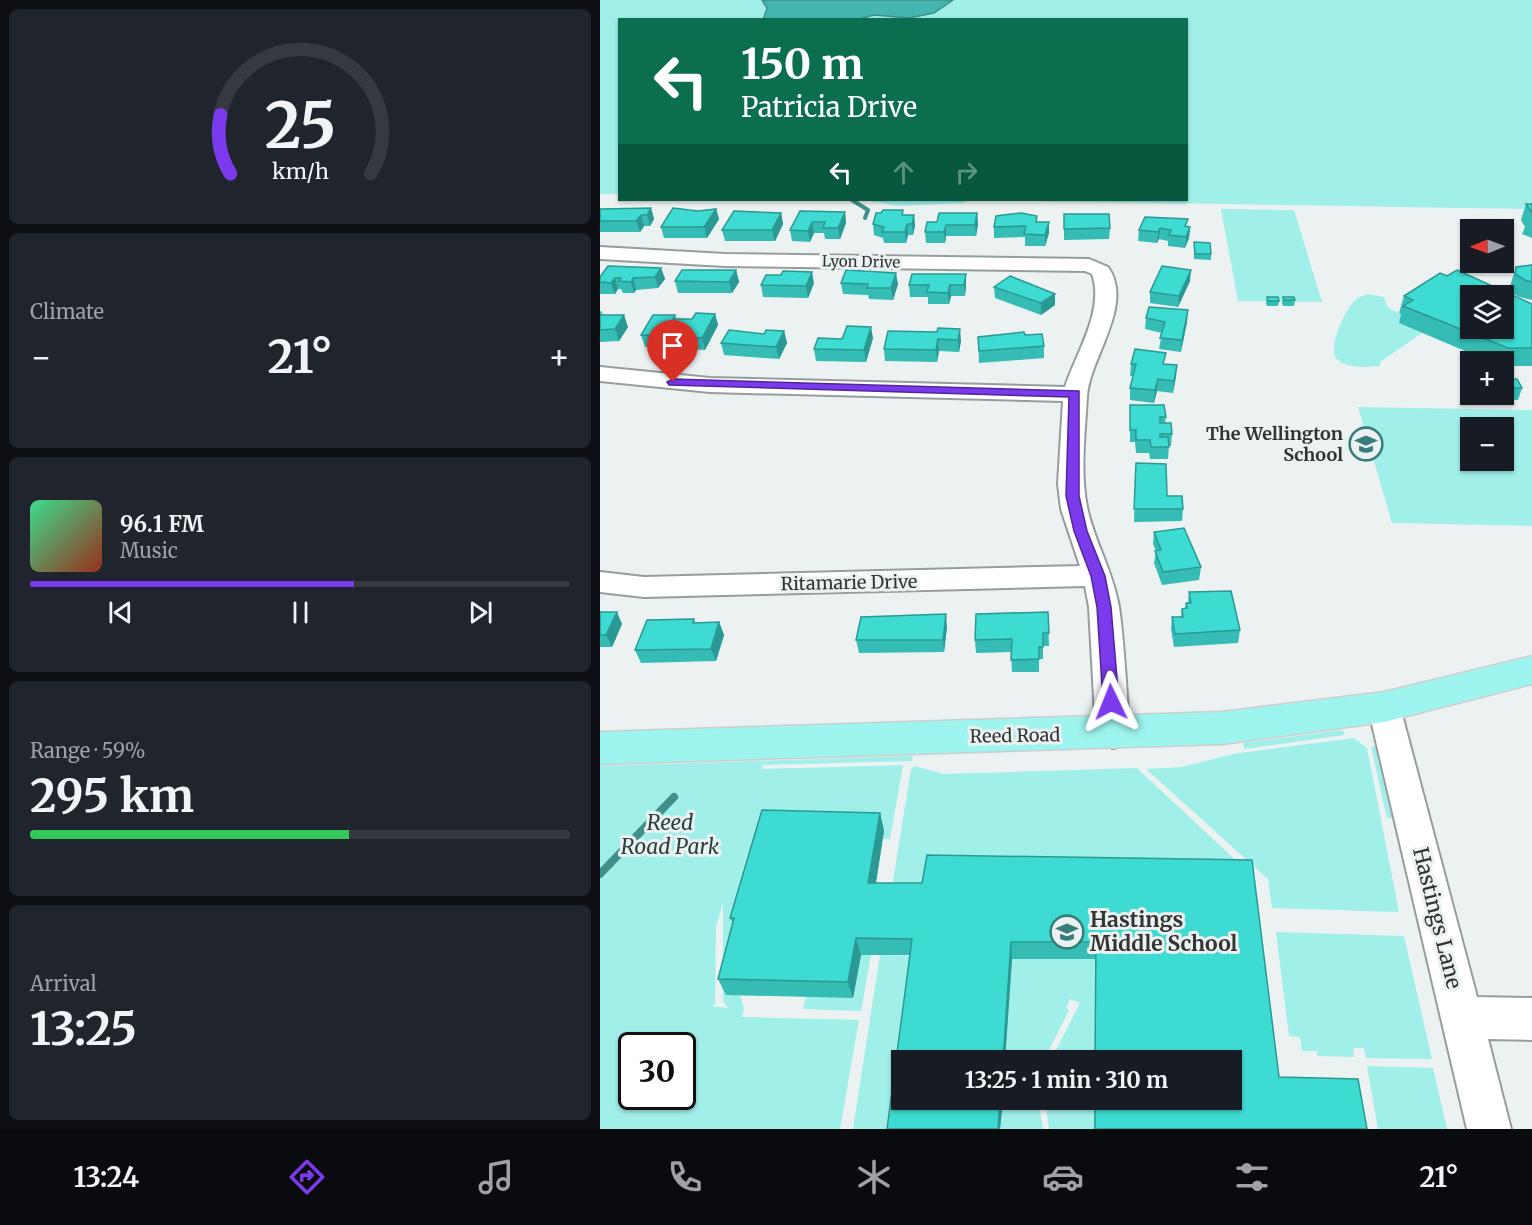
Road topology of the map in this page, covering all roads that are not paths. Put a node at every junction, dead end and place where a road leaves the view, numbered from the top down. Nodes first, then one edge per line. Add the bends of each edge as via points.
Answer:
1 (600, 253) edge
2 (600, 374) edge
3 (1075, 393) junction
4 (1098, 576) junction
5 (600, 582) edge
6 (1532, 670) edge
7 (1384, 707) junction
8 (1113, 734) junction
9 (600, 748) edge
10 (1461, 1017) junction
11 (1532, 1019) edge
12 (1489, 1129) edge

1 - 3 street, Lyon Drive via 725,260 1089,265 1105,274 1106,288 1102,318
2 - 3 street via 710,385
3 - 4 street via 1073,500 1080,531
4 - 5 street, Ritamarie Drive via 656,586
4 - 8 street
6 - 7 main road, Reed Road
7 - 8 main road, Reed Road via 1221,728
7 - 10 street, Hastings Lane
8 - 9 main road, Reed Road
10 - 11 street
10 - 12 street, Hastings Lane

